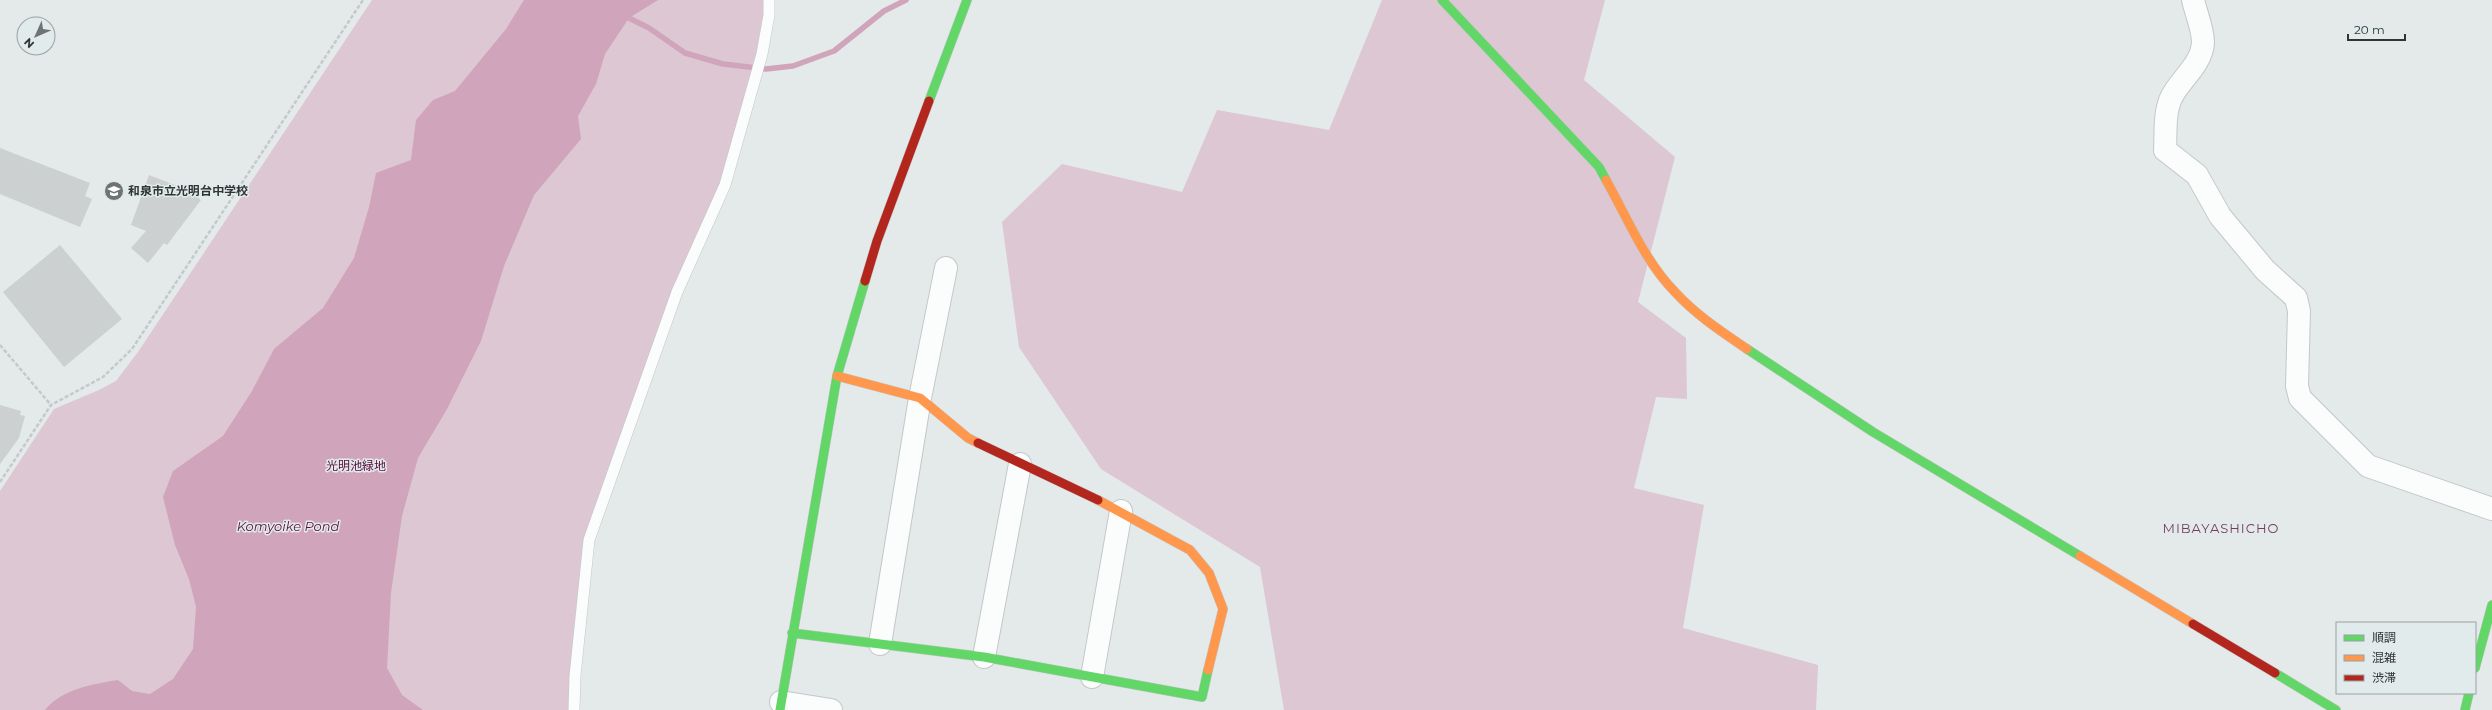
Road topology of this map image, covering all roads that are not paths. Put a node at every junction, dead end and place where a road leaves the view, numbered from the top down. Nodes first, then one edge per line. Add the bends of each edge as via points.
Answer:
1 (769, 0) edge
2 (967, 0) edge
3 (1442, 0) edge
4 (2193, 0) edge
5 (946, 268) dead end
6 (837, 376) junction
7 (920, 398) junction
8 (1020, 464) junction
9 (2492, 509) edge
10 (1121, 511) junction
11 (2492, 605) edge
12 (792, 633) junction
13 (880, 644) junction
14 (984, 657) junction
15 (2476, 664) edge
16 (1092, 676) junction
17 (2469, 694) edge
18 (780, 706) edge
19 (574, 710) edge
20 (831, 710) edge
21 (2336, 710) edge
22 (2465, 710) edge

1 - 19 lane via 762,54 725,185 677,292 589,540
2 - 6 street via 877,241
3 - 21 street via 1599,167 1652,263 1674,292 1709,323 1873,432
4 - 9 street via 2203,42 2199,60 2183,78 2171,99 2166,115 2165,150 2197,175 2220,216 2265,270 2296,298 2299,311 2297,386 2300,398 2368,466
5 - 7 street
6 - 7 street
6 - 12 street
7 - 8 street via 968,438
7 - 13 street
8 - 10 street
8 - 14 street
10 - 16 street
10 - 16 street via 1190,550 1209,573 1223,609 1202,697
11 - 15 street
12 - 13 street
12 - 18 street
13 - 14 street
14 - 16 street
17 - 22 street
18 - 20 street

